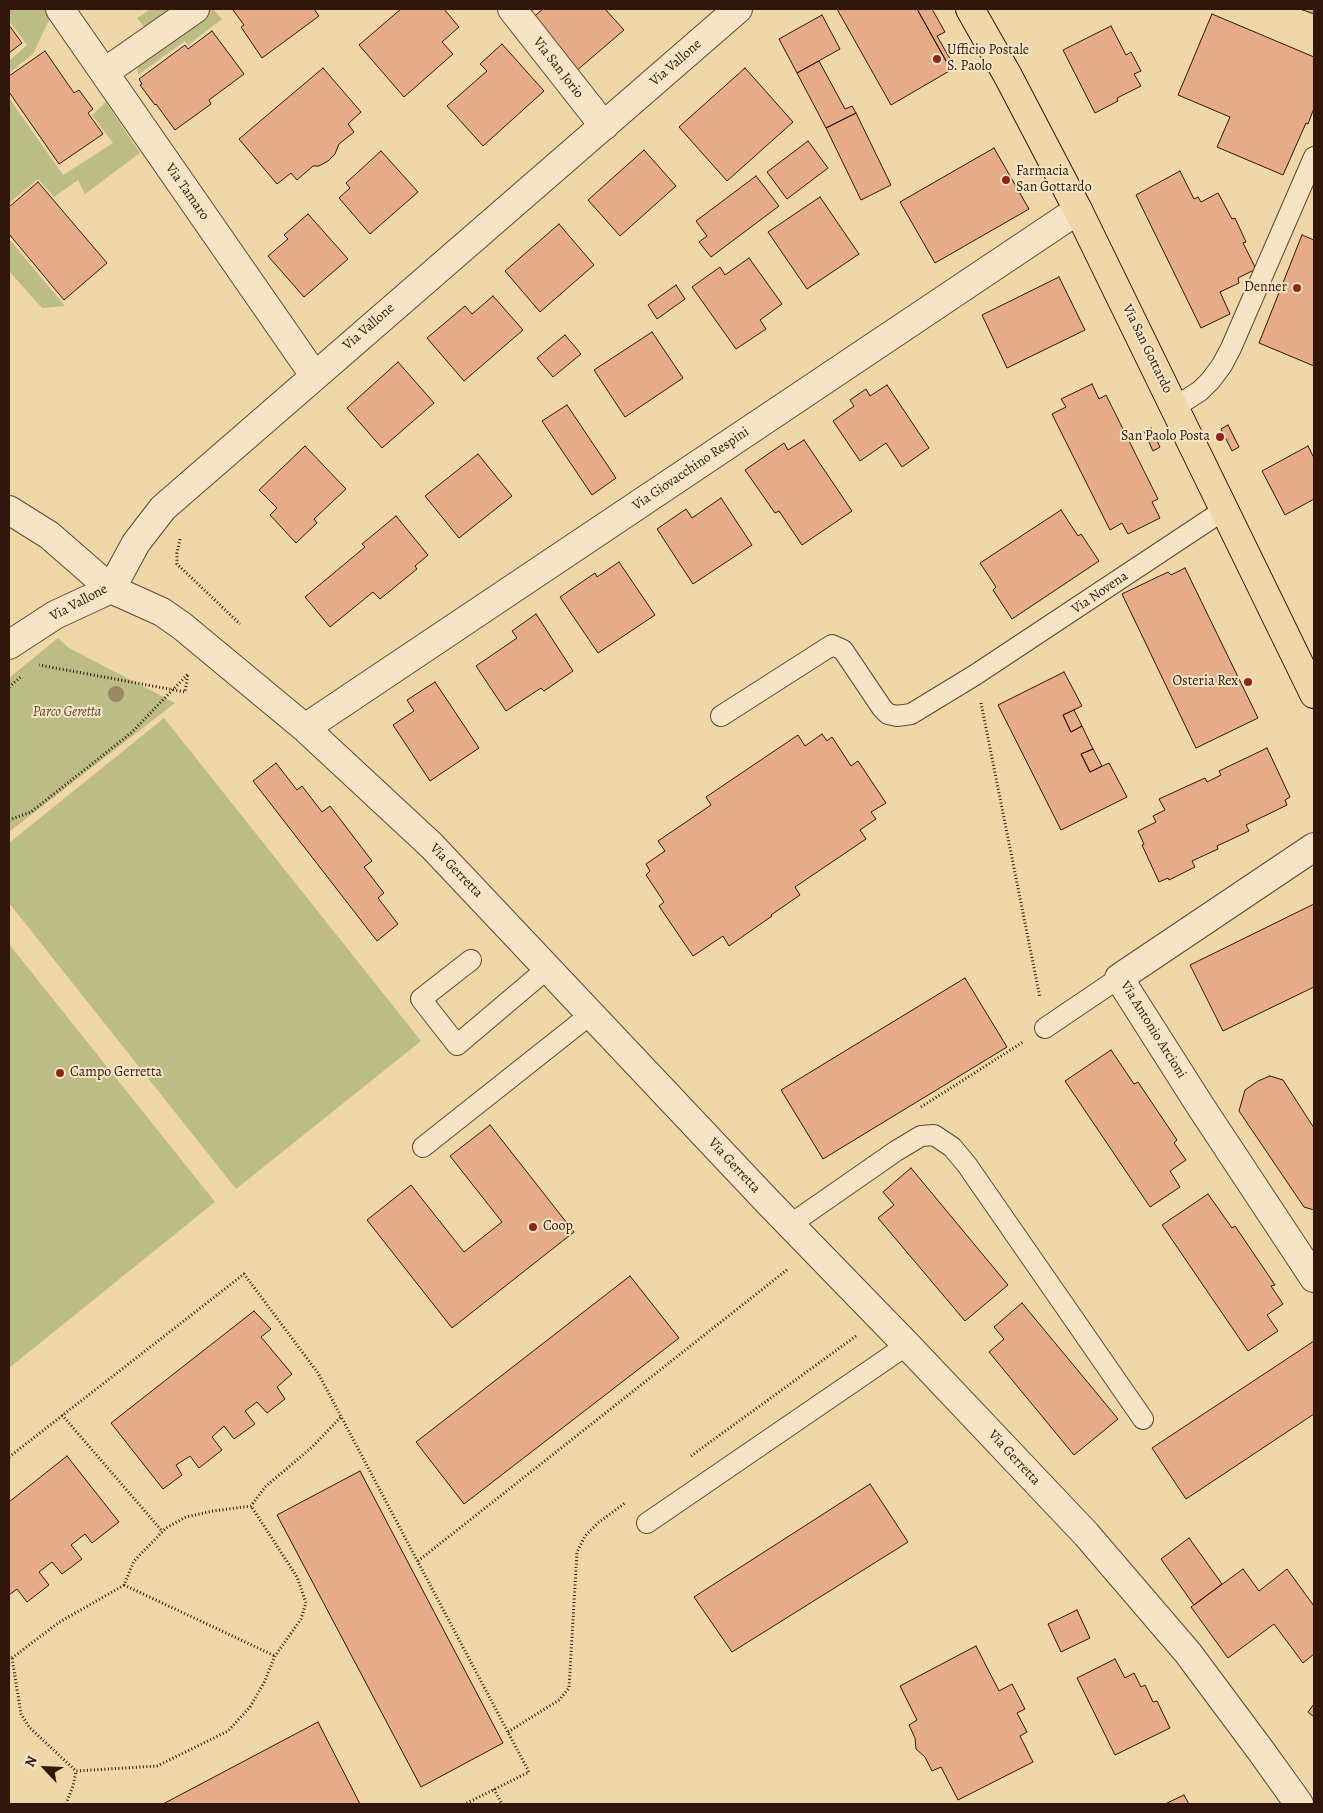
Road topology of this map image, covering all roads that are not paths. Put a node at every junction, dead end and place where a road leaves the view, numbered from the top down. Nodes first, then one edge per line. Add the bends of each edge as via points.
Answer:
1 (60, 9) edge
2 (195, 9) edge
3 (512, 9) edge
4 (738, 9) edge
5 (970, 9) edge
6 (105, 72) junction
7 (604, 126) junction
8 (1314, 157) edge
9 (1078, 210) junction
10 (314, 375) junction
11 (1175, 407) junction
12 (9, 510) edge
13 (1224, 510) junction
14 (111, 589) junction
15 (9, 644) edge
16 (1313, 690) edge
17 (721, 716) dead end
18 (305, 728) junction
19 (1314, 847) edge
20 (471, 960) dead end
21 (548, 968) junction
22 (1120, 978) junction
23 (591, 1014) junction
24 (1045, 1028) road end
25 (423, 1147) dead end
26 (791, 1224) junction
27 (1314, 1278) edge
28 (907, 1345) junction
29 (1143, 1419) dead end
30 (647, 1523) dead end
31 (1299, 1804) edge

1 - 6 street, Via Tamaro
2 - 6 street
3 - 7 street, Via San Jorio
4 - 7 street, Via Vallone
5 - 9 main road, Via San Gottardo
6 - 10 street, Via Tamaro
7 - 10 street, Via Vallone
8 - 11 lane via 1222,365 1200,391
9 - 11 main road, Via San Gottardo
9 - 18 street, Via Giovacchino Respini
10 - 14 street, Via Vallone via 162,508 136,543
11 - 13 main road, Via San Gottardo
12 - 14 street, Via Gerretta via 49,535
13 - 16 main road, Via San Gottardo
13 - 17 lane, Via Novena via 911,714 888,714 843,650 832,645
14 - 15 street, Via Vallone via 55,615
14 - 18 street, Via Gerretta via 162,612 182,626
18 - 21 street, Via Gerretta via 432,846
19 - 22 street, Via Antonio Arcioni
20 - 21 lane via 421,999 457,1045
21 - 23 street, Via Gerretta
22 - 24 lane
22 - 27 street, Via Antonio Arcioni
23 - 25 lane
23 - 26 street, Via Gerretta
26 - 28 street, Via Gerretta
26 - 29 lane via 896,1151 921,1136 934,1135 968,1165
28 - 30 lane
28 - 31 street, Via Gerretta via 1086,1534 1188,1653

